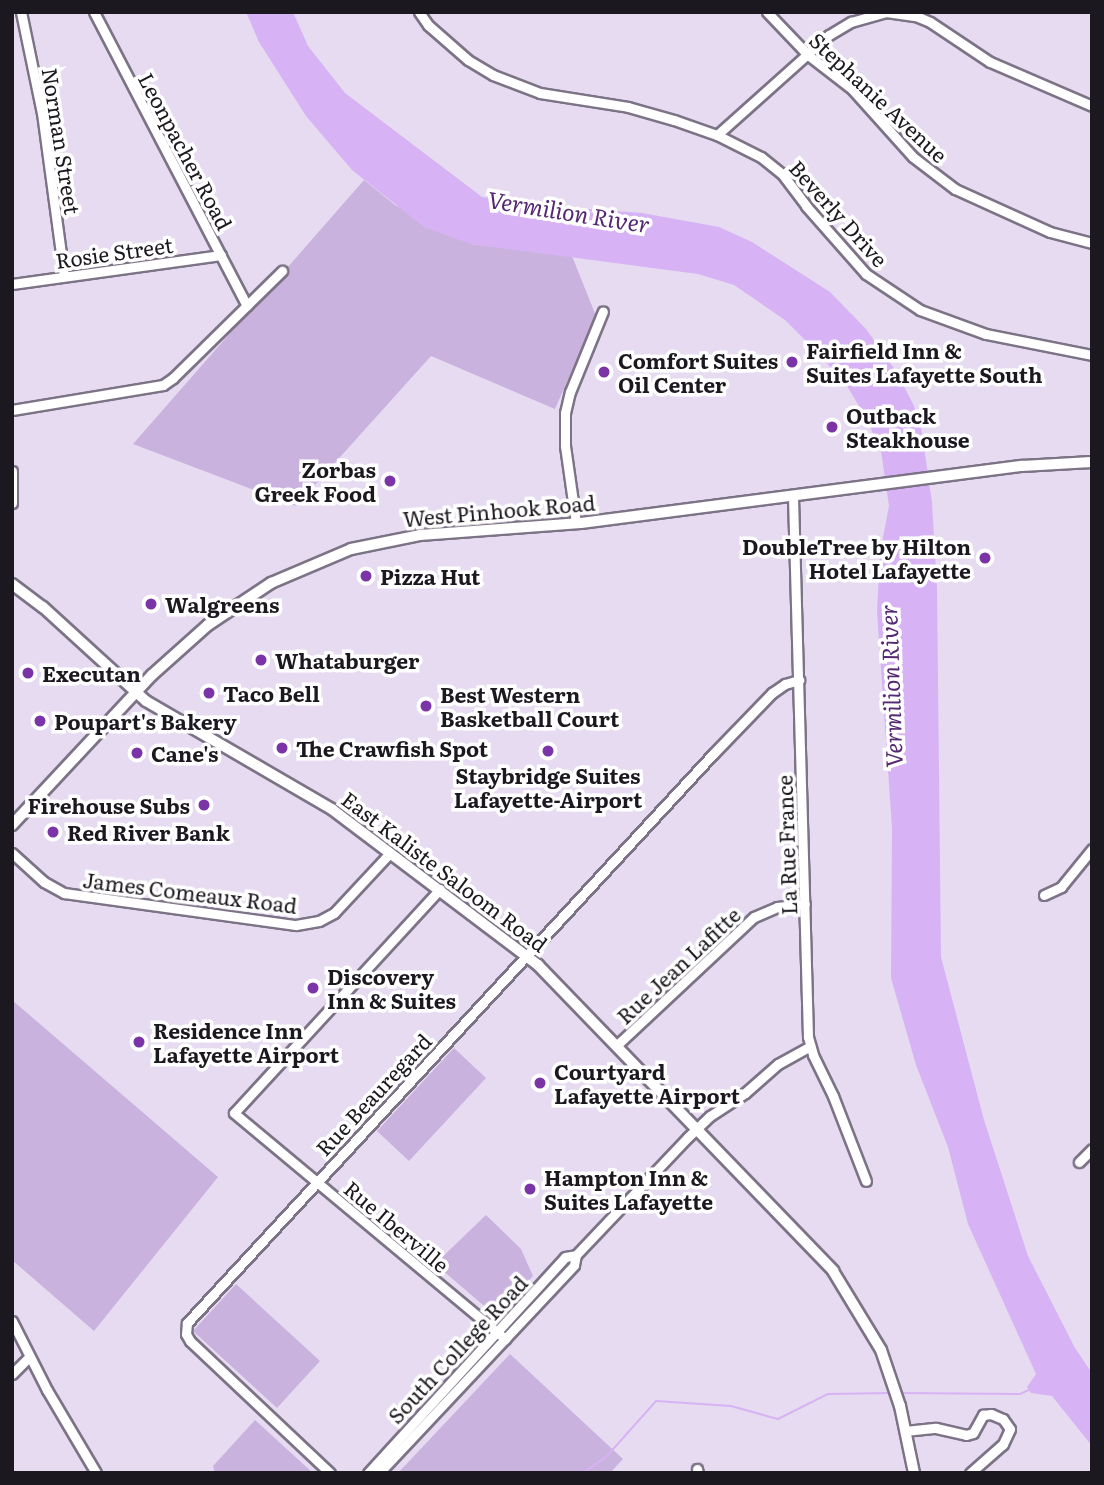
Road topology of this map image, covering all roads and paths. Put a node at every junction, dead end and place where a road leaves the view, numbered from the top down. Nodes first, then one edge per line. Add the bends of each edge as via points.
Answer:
1 (21, 12) edge
2 (94, 12) edge
3 (419, 12) edge
4 (767, 12) edge
5 (808, 55) junction
6 (1092, 106) edge
7 (717, 135) junction
8 (1092, 243) edge
9 (220, 255) junction
10 (282, 271) dead end
11 (64, 276) junction
12 (12, 284) edge
13 (247, 306) junction
14 (603, 312) dead end
15 (1092, 355) edge
16 (12, 410) edge
17 (1092, 462) edge
18 (12, 471) edge
19 (793, 497) junction
20 (12, 503) edge
21 (576, 523) junction
22 (12, 584) edge
23 (799, 680) junction
24 (135, 693) junction
25 (12, 825) edge
26 (1092, 849) edge
27 (12, 853) edge
28 (390, 853) junction
29 (440, 890) junction
30 (1045, 895) dead end
31 (805, 904) junction
32 (527, 955) junction
33 (617, 1045) junction
34 (810, 1046) junction
35 (698, 1128) junction
36 (1092, 1149) edge
37 (1079, 1162) dead end
38 (316, 1181) junction
39 (866, 1181) dead end
40 (576, 1255) junction
41 (12, 1321) edge
42 (496, 1332) junction
43 (505, 1339) junction
44 (30, 1356) junction
45 (12, 1374) edge
46 (905, 1431) junction
47 (96, 1473) edge
48 (331, 1473) edge
49 (368, 1473) edge
50 (379, 1473) edge
51 (914, 1473) edge
52 (970, 1473) edge

1 - 11 street, Norman Street via 42,113
2 - 9 street, Leonpacher Road
3 - 7 street, Beverly Drive via 468,60 512,83 559,97 628,107
4 - 5 street, Stephanie Avenue
5 - 6 street via 850,22 878,13 905,14 930,22 990,62
5 - 7 street
5 - 8 street, Stephanie Avenue via 852,89 913,157 955,189 1050,232
7 - 15 street, Beverly Drive via 776,168 866,274 904,301 986,334
9 - 11 street, Rosie Street
9 - 13 street, Leonpacher Road
10 - 13 street
11 - 12 street, Rosie Street
13 - 16 street via 163,384
14 - 21 street via 566,402 564,427
17 - 19 main road, West Pinhook Road
18 - 20 street
19 - 21 main road, West Pinhook Road
19 - 23 street, La Rue France
21 - 24 main road, West Pinhook Road via 420,535 329,557 271,583 223,613
22 - 24 main road, East Kaliste Saloom Road
23 - 31 street, La Rue France
23 - 32 street, Rue Beauregard via 772,693
24 - 25 main road, West Pinhook Road
24 - 28 main road, East Kaliste Saloom Road via 172,719 313,796
26 - 30 street via 1061,887
27 - 28 street, James Comeaux Road via 64,893 296,925 334,913
28 - 29 main road, East Kaliste Saloom Road
29 - 32 main road, East Kaliste Saloom Road
29 - 38 street, Rue Iberville via 234,1113
31 - 33 street, Rue Jean Lafitte via 777,907 754,917
31 - 34 street, La Rue France
32 - 33 main road, East Kaliste Saloom Road
32 - 38 street, Rue Beauregard
33 - 35 main road, East Kaliste Saloom Road
34 - 35 street, South College Road via 778,1064
34 - 39 street, La Rue France
35 - 40 street, South College Road
35 - 46 main road, East Kaliste Saloom Road via 833,1271 859,1308 892,1376
36 - 37 street
38 - 42 street, Rue Iberville
38 - 48 street, Rue Beauregard via 189,1320 185,1330 190,1341
40 - 42 street, South College Road via 565,1257
40 - 43 street, South College Road via 574,1265
41 - 44 street
42 - 43 street, Rue Iberville
42 - 49 street, South College Road
43 - 50 street, South College Road
44 - 45 street
44 - 47 street
46 - 51 main road, East Kaliste Saloom Road
46 - 52 street via 936,1428 966,1435 973,1433 983,1415 991,1413 1003,1419 1010,1429 1003,1444

